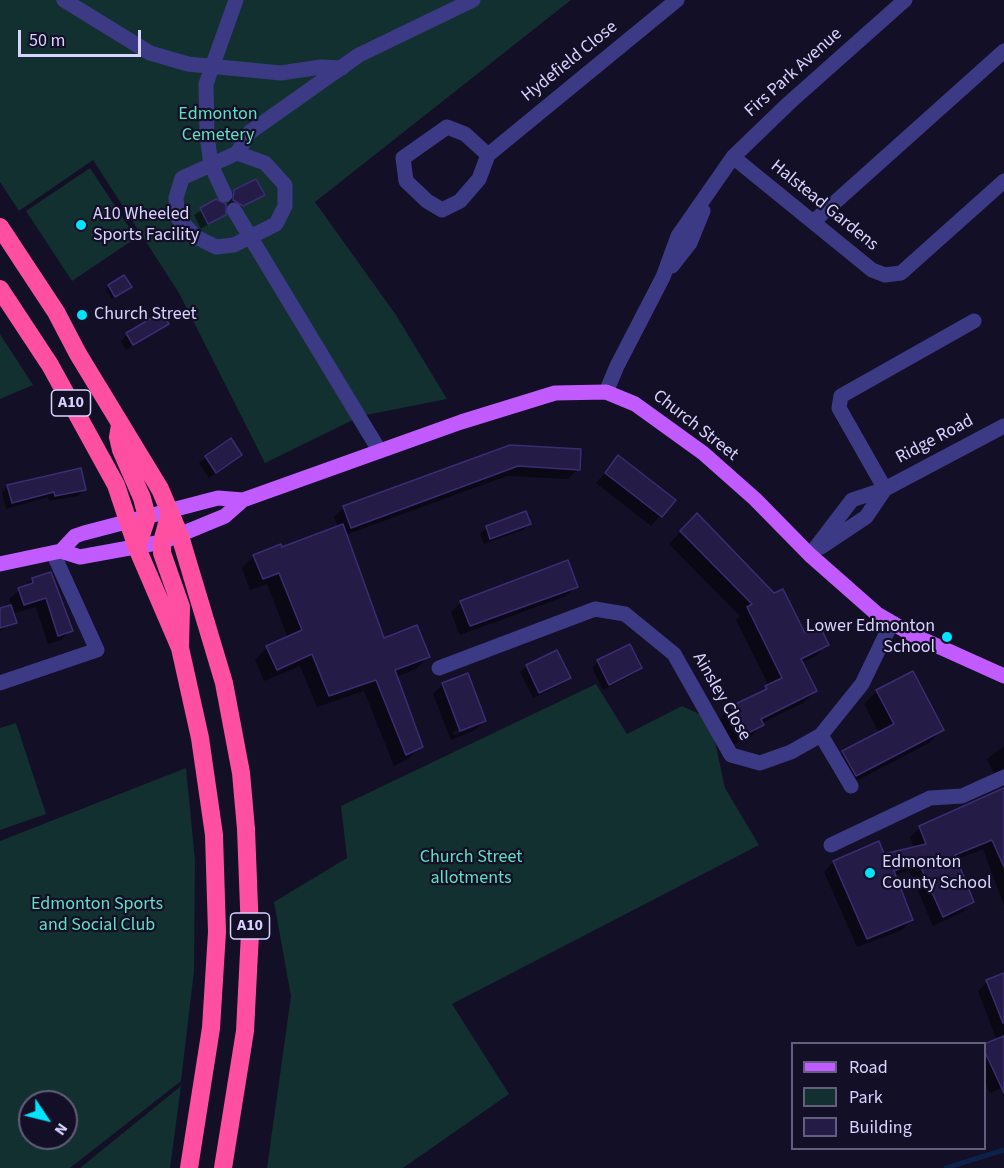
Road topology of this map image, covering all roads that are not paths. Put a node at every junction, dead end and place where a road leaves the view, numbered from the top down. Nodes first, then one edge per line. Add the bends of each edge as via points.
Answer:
1 (64, 0) edge
2 (236, 0) edge
3 (473, 0) edge
4 (677, 0) edge
5 (905, 0) edge
6 (1004, 51) edge
7 (212, 68) junction
8 (342, 68) junction
9 (237, 153) junction
10 (488, 155) junction
11 (733, 157) junction
12 (211, 165) junction
13 (1004, 181) edge
14 (225, 195) dead end
15 (234, 210) dead end
16 (813, 222) junction
17 (3, 231) edge
18 (249, 237) junction
19 (0, 289) edge
20 (974, 321) dead end
21 (606, 392) junction
22 (120, 425) junction
23 (1004, 426) edge
24 (379, 450) junction
25 (885, 489) junction
26 (243, 500) junction
27 (170, 512) junction
28 (147, 517) junction
29 (129, 523) junction
30 (180, 536) junction
31 (162, 542) junction
32 (137, 548) junction
33 (57, 552) junction
34 (810, 555) junction
35 (0, 564) edge
36 (891, 624) junction
37 (180, 648) junction
38 (439, 668) dead end
39 (1004, 676) edge
40 (0, 683) edge
41 (821, 735) junction
42 (1004, 777) edge
43 (851, 786) dead end
44 (831, 845) dead end
45 (189, 1168) edge
46 (223, 1168) edge

1 - 7 street via 150,53
2 - 7 street
3 - 8 street
4 - 10 street, Hydefield Close
5 - 11 street, Firs Park Avenue
6 - 16 street
7 - 8 street via 281,73
7 - 12 street via 206,84
8 - 9 street via 250,132
9 - 12 street
9 - 18 street via 265,163 285,185 285,206 276,224
10 - 10 street, Hydefield Close via 479,179 460,201 442,210 406,181 403,158 447,127 465,134
11 - 16 street, Halstead Gardens
11 - 21 street, Firs Park Avenue via 716,181 690,243 663,277
12 - 14 street
12 - 18 street via 182,178 176,198 178,218 196,237 216,247 234,245
13 - 16 street, Halstead Gardens via 901,273 885,276 872,270
15 - 18 street
17 - 22 highway, A10 via 56,312
18 - 24 street
19 - 29 highway, A10 via 50,365 116,485
20 - 25 street via 841,396 839,408
21 - 24 main road, Church Street via 555,393
21 - 34 main road, Church Street via 635,404 703,453
22 - 27 highway, A10 via 135,445
22 - 28 highway, A10 via 121,450
23 - 25 street, Ridge Road
24 - 26 main road, Church Street
25 - 34 street, Ridge Road via 852,500
26 - 27 main road, Church Street via 218,498
26 - 30 main road, Church Street via 225,516
27 - 28 main road, Church Street
27 - 30 highway, A10
27 - 31 highway, A10
28 - 29 main road, Church Street
28 - 32 highway
29 - 32 highway, A10
29 - 33 main road, Church Street via 75,536
30 - 31 main road, Church Street
30 - 46 highway, A10 via 224,683 240,773 250,885 249,980
31 - 32 main road, Church Street
31 - 37 highway, A10 via 162,553 181,607
32 - 33 main road, Church Street via 80,557
32 - 37 highway, A10
33 - 35 main road, Church Street
33 - 40 street via 97,650
34 - 36 main road, Church Street
36 - 39 main road, Church Street
36 - 41 street, Ainsley Close via 862,684
37 - 45 highway, A10 via 209,788 217,887 211,1028
38 - 41 street, Ainsley Close via 595,609 625,614 674,654 731,755 760,763
41 - 43 street
42 - 44 street via 962,796 930,798

